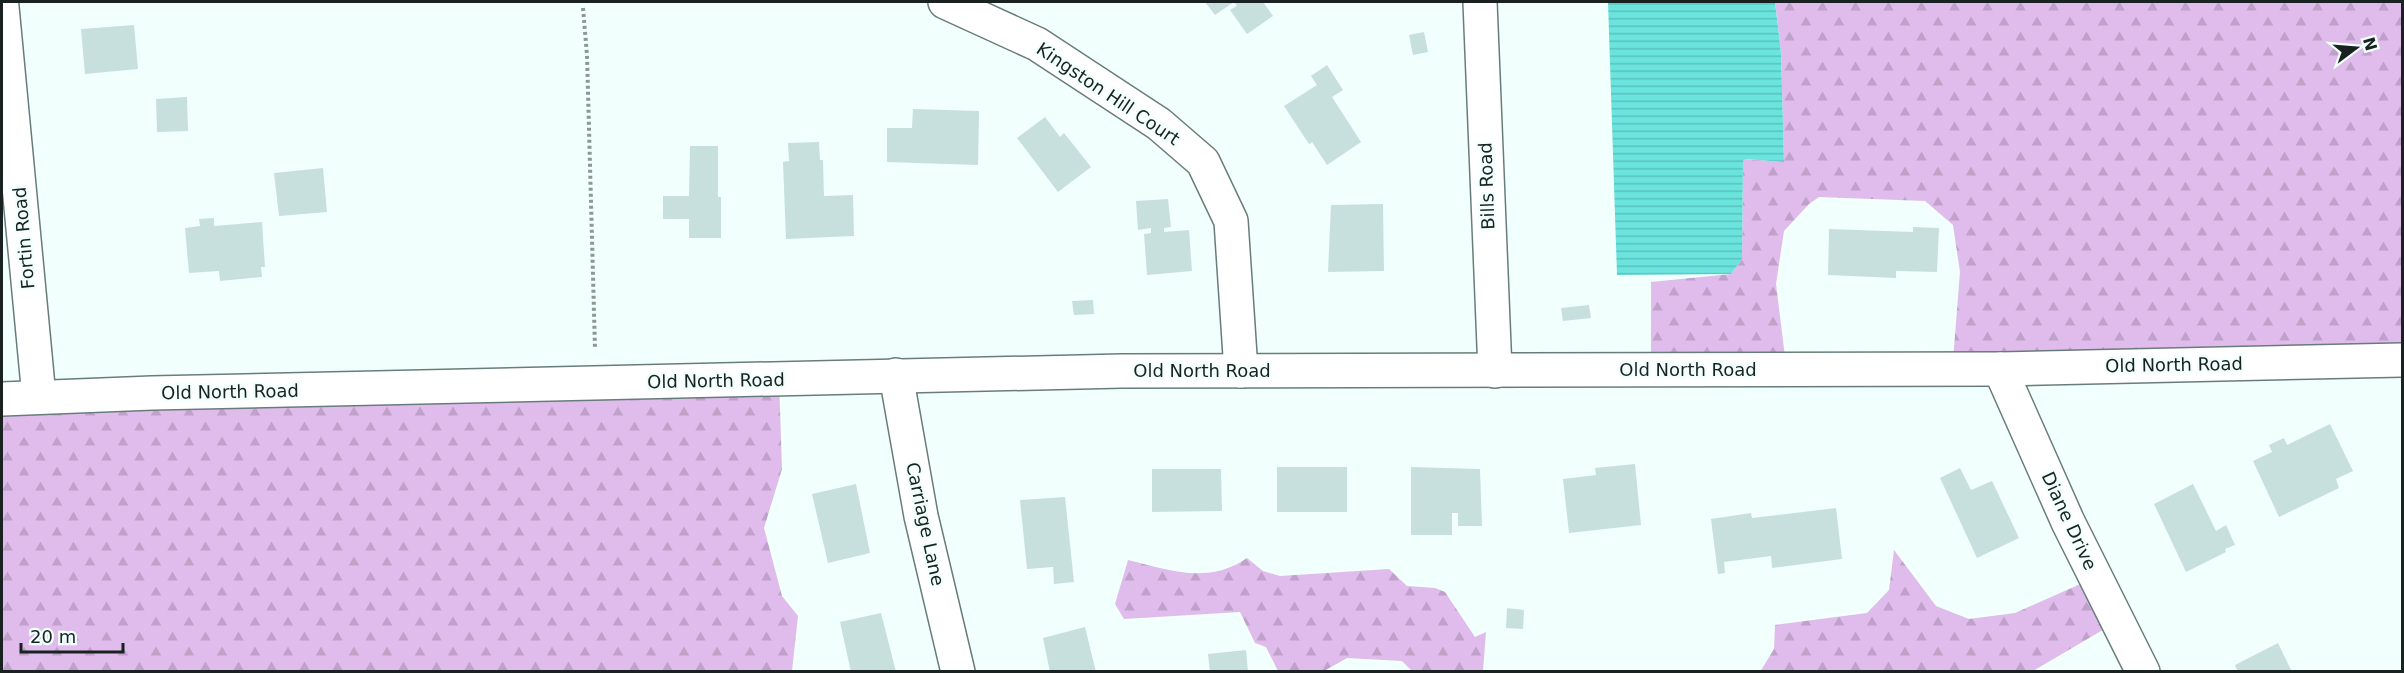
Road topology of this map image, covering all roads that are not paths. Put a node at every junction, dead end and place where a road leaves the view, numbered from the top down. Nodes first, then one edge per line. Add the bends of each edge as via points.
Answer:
1 (945, 2) edge
2 (1480, 2) edge
3 (2, 7) edge
4 (2403, 360) edge
5 (2000, 369) junction
6 (1241, 371) junction
7 (1495, 371) junction
8 (896, 375) junction
9 (39, 397) junction
10 (2, 399) edge
11 (958, 672) edge
12 (2143, 672) edge

1 - 6 street, Kingston Hill Court via 1037,45 1159,124 1203,162 1231,221
2 - 7 street, Bills Road
3 - 9 street, Fortin Road
4 - 5 street, Old North Road
5 - 7 street, Old North Road
5 - 12 street, Diane Drive via 2068,522
6 - 7 street, Old North Road
6 - 8 street, Old North Road
8 - 9 street, Old North Road
8 - 11 street, Carriage Lane via 921,516
9 - 10 street, Old North Road

